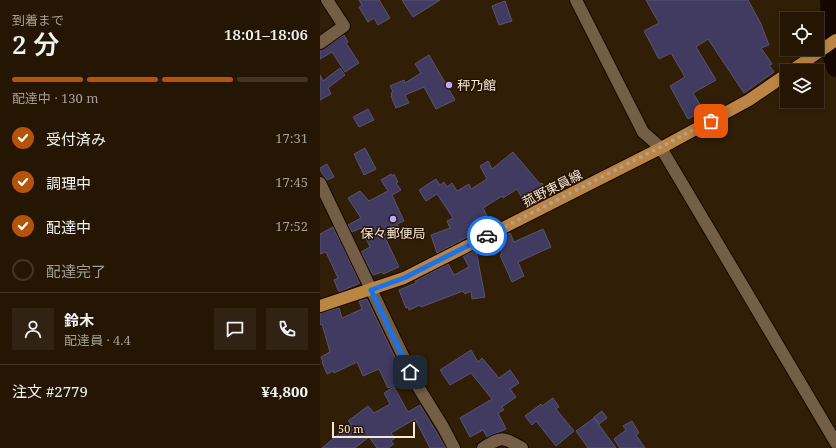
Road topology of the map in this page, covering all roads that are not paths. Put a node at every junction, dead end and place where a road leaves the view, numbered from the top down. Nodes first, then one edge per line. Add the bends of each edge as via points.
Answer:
1 (326, 0) edge
2 (576, 0) edge
3 (836, 40) edge
4 (320, 43) edge
5 (801, 64) edge
6 (780, 79) edge
7 (661, 148) junction
8 (320, 184) edge
9 (371, 290) junction
10 (320, 306) edge
11 (836, 443) edge
12 (454, 448) edge
13 (483, 448) edge
14 (522, 448) edge

1 - 4 street via 344,26
2 - 7 street via 643,132
3 - 5 main road
6 - 7 main road, 菰野東員線 via 749,100
7 - 9 main road, 菰野東員線 via 404,278
7 - 11 street
8 - 9 street
9 - 10 main road, 菰野東員線
9 - 12 street via 417,385
13 - 14 street via 497,439 505,438

